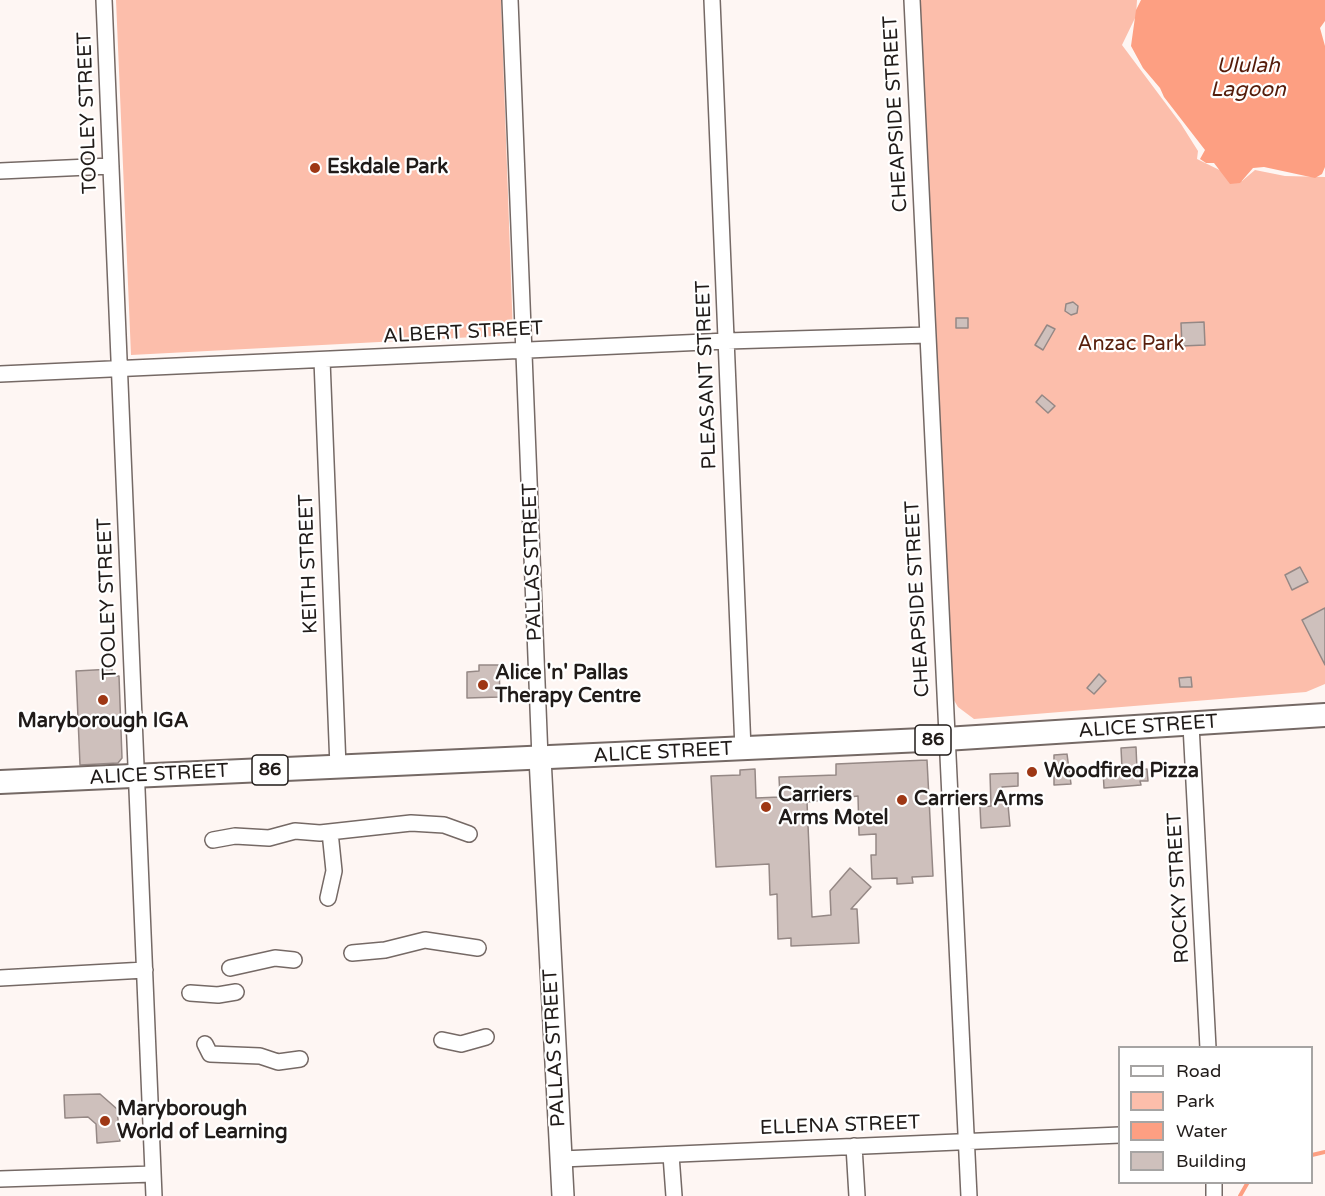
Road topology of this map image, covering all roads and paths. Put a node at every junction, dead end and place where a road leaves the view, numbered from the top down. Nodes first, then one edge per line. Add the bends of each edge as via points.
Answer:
1 (104, 0) edge
2 (510, 0) edge
3 (712, 0) edge
4 (912, 0) edge
5 (111, 166) junction
6 (0, 171) edge
7 (928, 335) junction
8 (728, 341) junction
9 (525, 351) junction
10 (322, 360) junction
11 (121, 369) junction
12 (0, 374) edge
13 (1325, 715) edge
14 (1191, 725) junction
15 (945, 739) junction
16 (742, 749) junction
17 (540, 758) junction
18 (338, 767) junction
19 (135, 777) junction
20 (0, 782) edge
21 (330, 832) junction
22 (469, 834) dead end
23 (213, 840) dead end
24 (328, 898) dead end
25 (478, 948) dead end
26 (352, 953) dead end
27 (294, 960) dead end
28 (230, 968) dead end
29 (145, 970) junction
30 (0, 978) edge
31 (236, 992) dead end
32 (190, 993) dead end
33 (486, 1037) dead end
34 (442, 1040) dead end
35 (205, 1044) dead end
36 (1208, 1046) edge
37 (300, 1059) dead end
38 (1118, 1135) edge
39 (966, 1142) junction
40 (854, 1146) junction
41 (671, 1155) junction
42 (562, 1159) junction
43 (153, 1174) junction
44 (0, 1179) edge
45 (154, 1196) edge
46 (563, 1196) edge
47 (674, 1196) edge
48 (857, 1196) edge
49 (969, 1196) edge

1 - 5 street, TOOLEY STREET
2 - 9 street, PALLAS STREET
3 - 8 street, PLEASANT STREET
4 - 7 street, CHEAPSIDE STREET
5 - 6 street
5 - 11 street, TOOLEY STREET
7 - 8 street, ALBERT STREET
7 - 15 street, CHEAPSIDE STREET
8 - 9 street, ALBERT STREET
8 - 16 street, PLEASANT STREET
9 - 10 street, ALBERT STREET
9 - 17 street, PALLAS STREET
10 - 11 street, ALBERT STREET
10 - 18 street, KEITH STREET
11 - 12 street, ALBERT STREET
11 - 19 street, TOOLEY STREET
13 - 14 main road, ALICE STREET / 86
14 - 15 main road, ALICE STREET / 86
14 - 36 street, ROCKY STREET
15 - 16 main road, ALICE STREET / 86
15 - 39 street, CHEAPSIDE STREET
16 - 17 main road, ALICE STREET / 86
17 - 18 main road, ALICE STREET / 86
17 - 42 street, PALLAS STREET
18 - 19 main road, ALICE STREET / 86
19 - 20 main road, ALICE STREET / 86
19 - 29 street, TOOLEY STREET
21 - 22 street via 411,823 444,825
21 - 23 street via 295,831 269,838 235,836
21 - 24 street via 334,858
25 - 26 street via 425,940
27 - 28 street via 274,958
29 - 30 street
29 - 43 street, TOOLEY STREET
31 - 32 street
33 - 34 street via 461,1044
35 - 37 street via 210,1054 260,1056 278,1062
38 - 39 street, ELLENA STREET
39 - 40 street, ELLENA STREET
39 - 49 street, CHEAPSIDE STREET
40 - 41 street, ELLENA STREET
40 - 48 street
41 - 42 street, ELLENA STREET
41 - 47 street
42 - 46 street, PALLAS STREET
43 - 44 street
43 - 45 street, TOOLEY STREET

